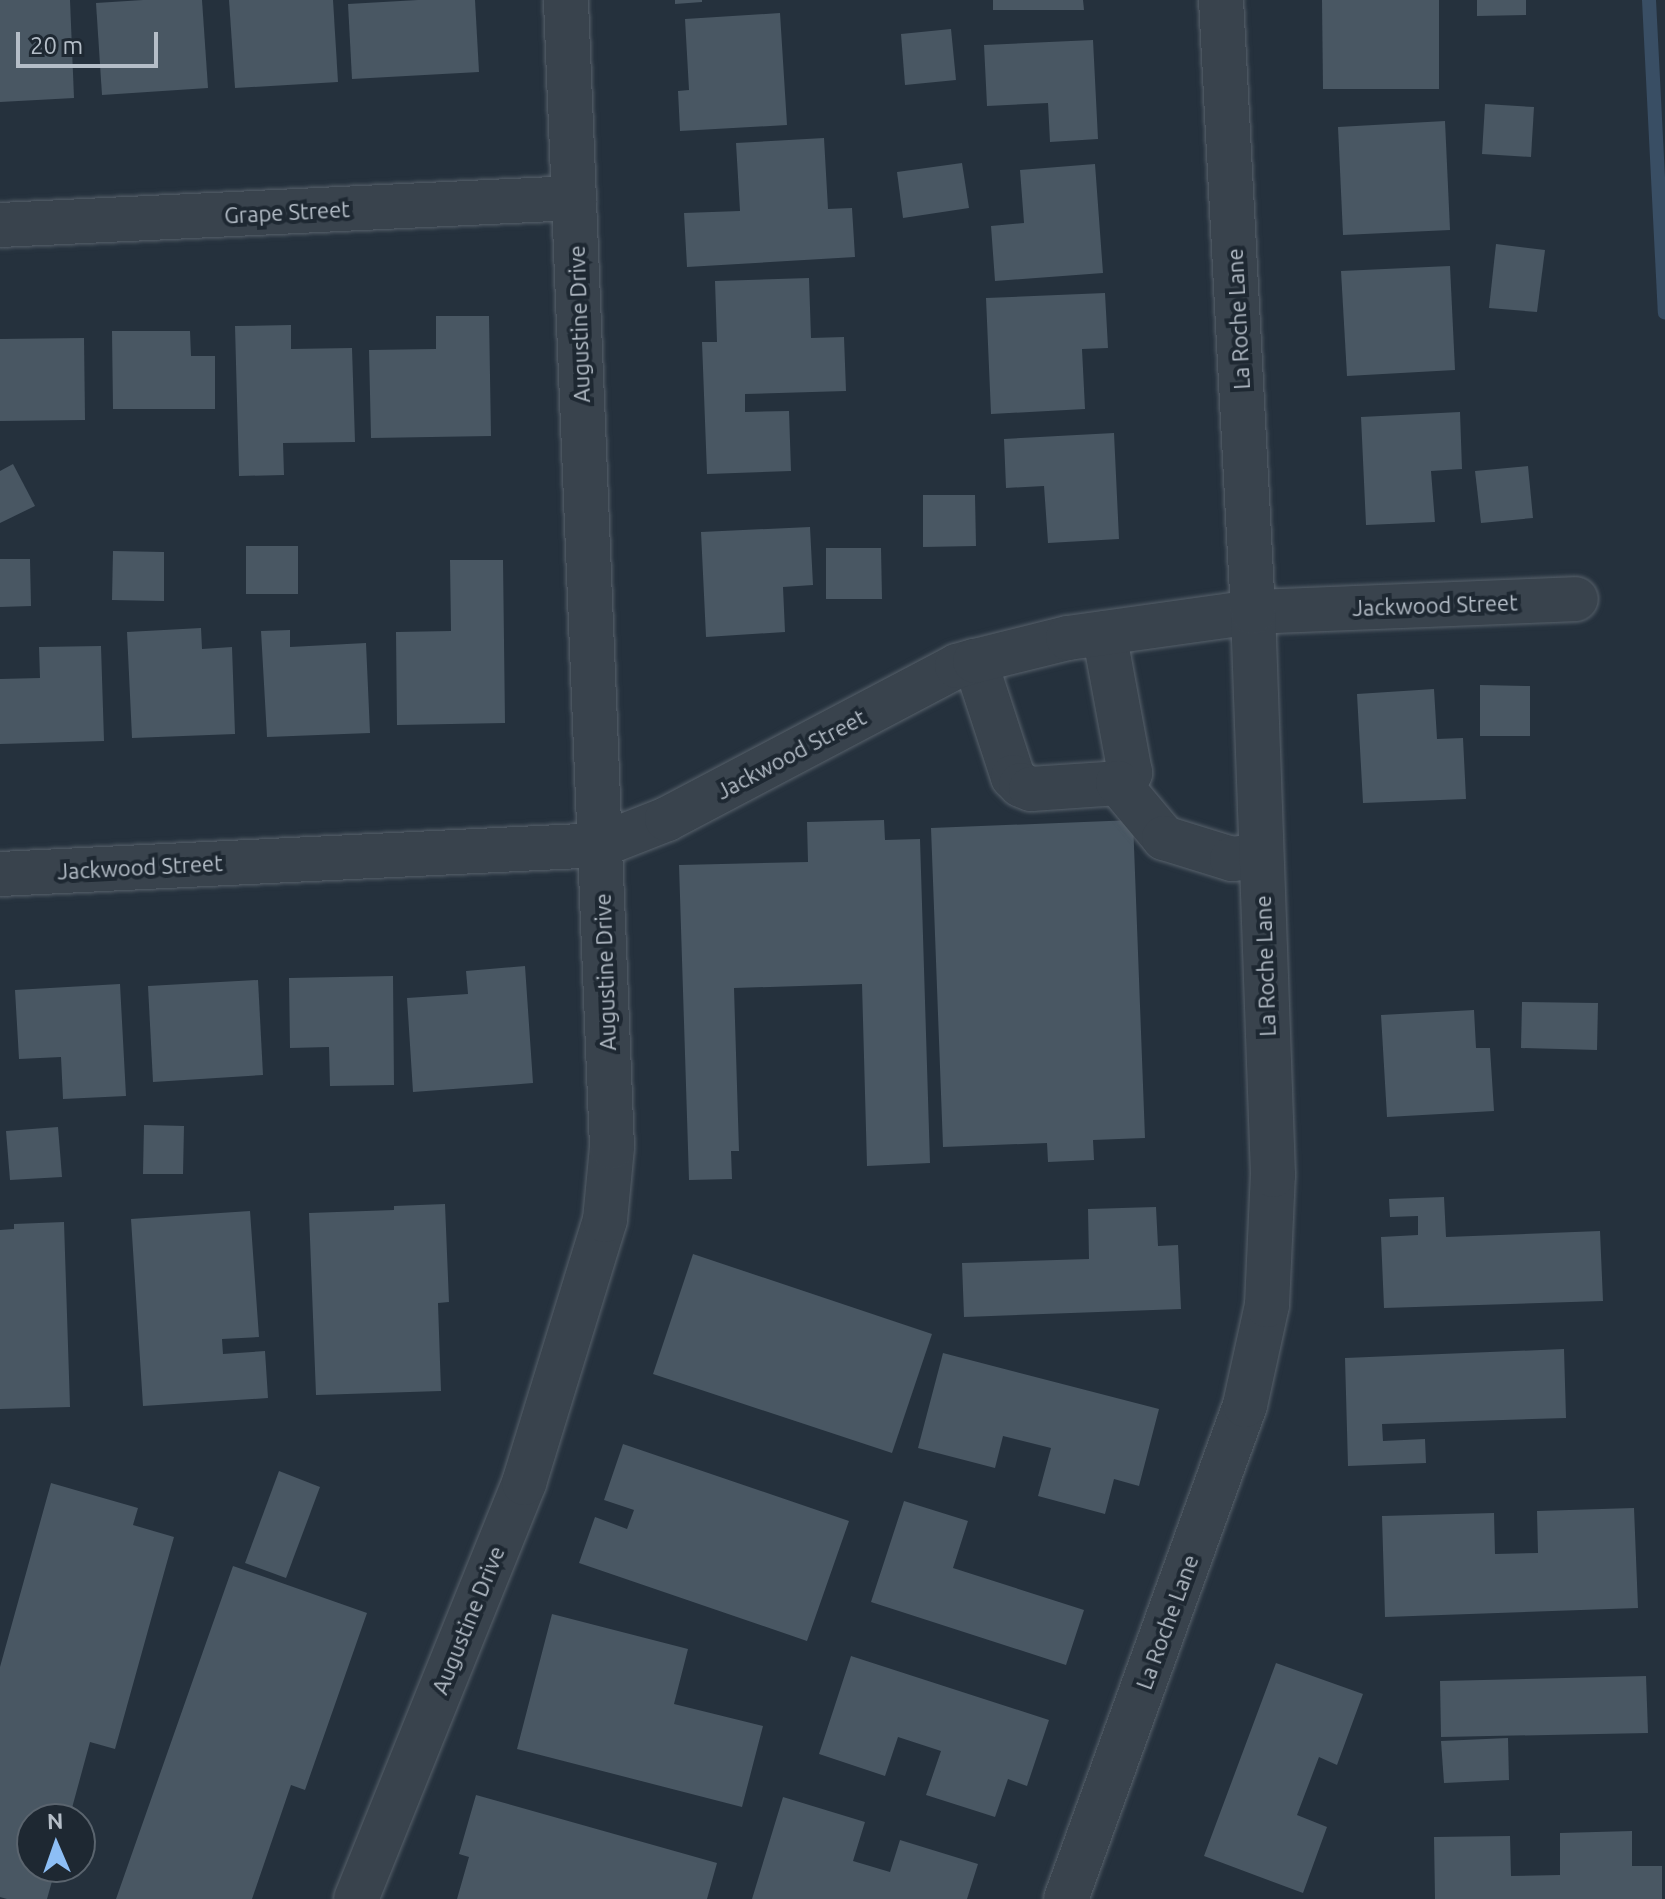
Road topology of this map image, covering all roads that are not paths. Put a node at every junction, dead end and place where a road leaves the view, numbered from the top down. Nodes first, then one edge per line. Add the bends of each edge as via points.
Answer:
1 (566, 0) edge
2 (1221, 0) edge
3 (574, 198) junction
4 (0, 225) edge
5 (1576, 599) dead end
6 (1253, 612) junction
7 (1104, 633) junction
8 (975, 661) junction
9 (1118, 783) junction
10 (601, 845) junction
11 (1261, 856) junction
12 (0, 874) edge
13 (356, 1899) edge
14 (1066, 1899) edge

1 - 3 street, Augustine Drive
2 - 6 street, La Roche Lane
3 - 4 street, Grape Street
3 - 10 street, Augustine Drive
5 - 6 street, Jackwood Street
6 - 7 street, Jackwood Street
6 - 11 street, La Roche Lane
7 - 8 street, Jackwood Street
7 - 9 street via 1130,773
8 - 9 street via 1013,777 1021,785 1031,789
8 - 10 street, Jackwood Street via 667,819
9 - 11 street via 1164,838 1232,859
10 - 12 street, Jackwood Street
10 - 13 street, Augustine Drive via 612,1147 605,1220 524,1483
11 - 14 street, La Roche Lane via 1273,1175 1267,1305 1245,1405

